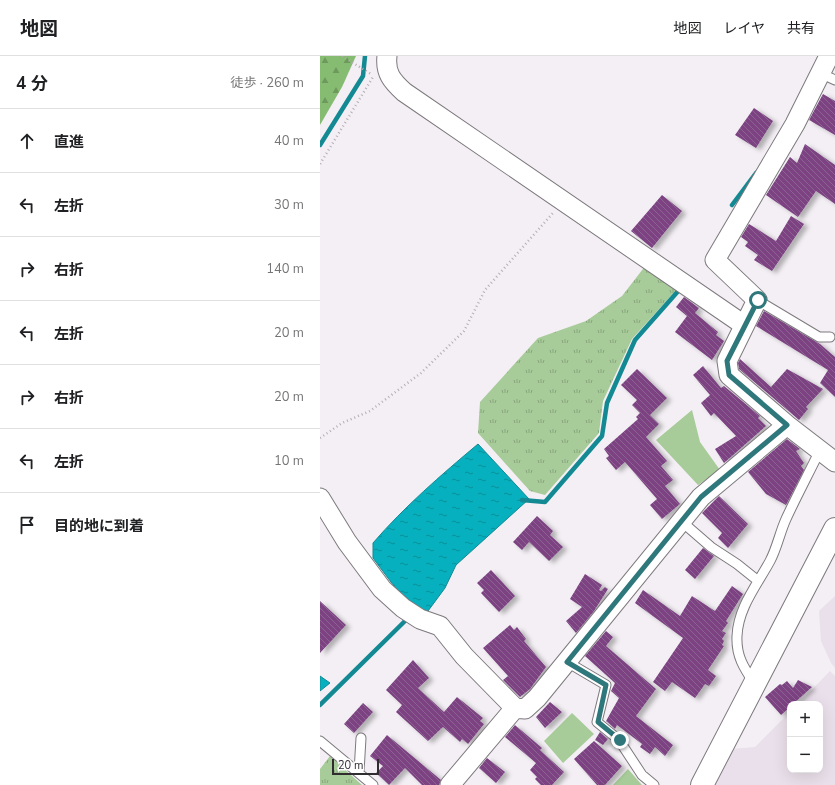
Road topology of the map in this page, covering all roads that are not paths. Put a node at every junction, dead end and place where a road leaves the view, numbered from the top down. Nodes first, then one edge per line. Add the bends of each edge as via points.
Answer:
1 (387, 56) edge
2 (829, 56) edge
3 (828, 77) edge
4 (758, 300) junction
5 (744, 325) junction
6 (830, 337) dead end
7 (787, 425) junction
8 (820, 450) junction
9 (835, 462) edge
10 (320, 498) edge
11 (681, 521) junction
12 (835, 529) edge
13 (757, 580) junction
14 (567, 662) junction
15 (754, 683) junction
16 (515, 708) junction
17 (361, 738) dead end
18 (320, 741) edge
19 (359, 772) junction
20 (374, 785) edge
21 (450, 785) edge
22 (654, 785) edge
23 (702, 785) edge

1 - 5 street via 386,67 391,81 404,92
2 - 3 street
3 - 4 street via 795,124 715,260
4 - 5 street
4 - 6 lane via 819,337
5 - 7 street via 727,361 729,375
7 - 8 street
7 - 11 street via 701,497
8 - 9 street
8 - 13 lane via 786,520 770,561
10 - 16 street via 382,589 420,619 440,626 464,656
11 - 13 lane via 711,547
11 - 14 street
12 - 15 street
13 - 15 lane via 740,616 737,636 741,664
14 - 16 street via 533,702 525,709
14 - 22 lane via 606,685 598,722 620,740 642,775
15 - 23 street
16 - 21 street
17 - 19 lane
18 - 19 lane
19 - 20 lane

